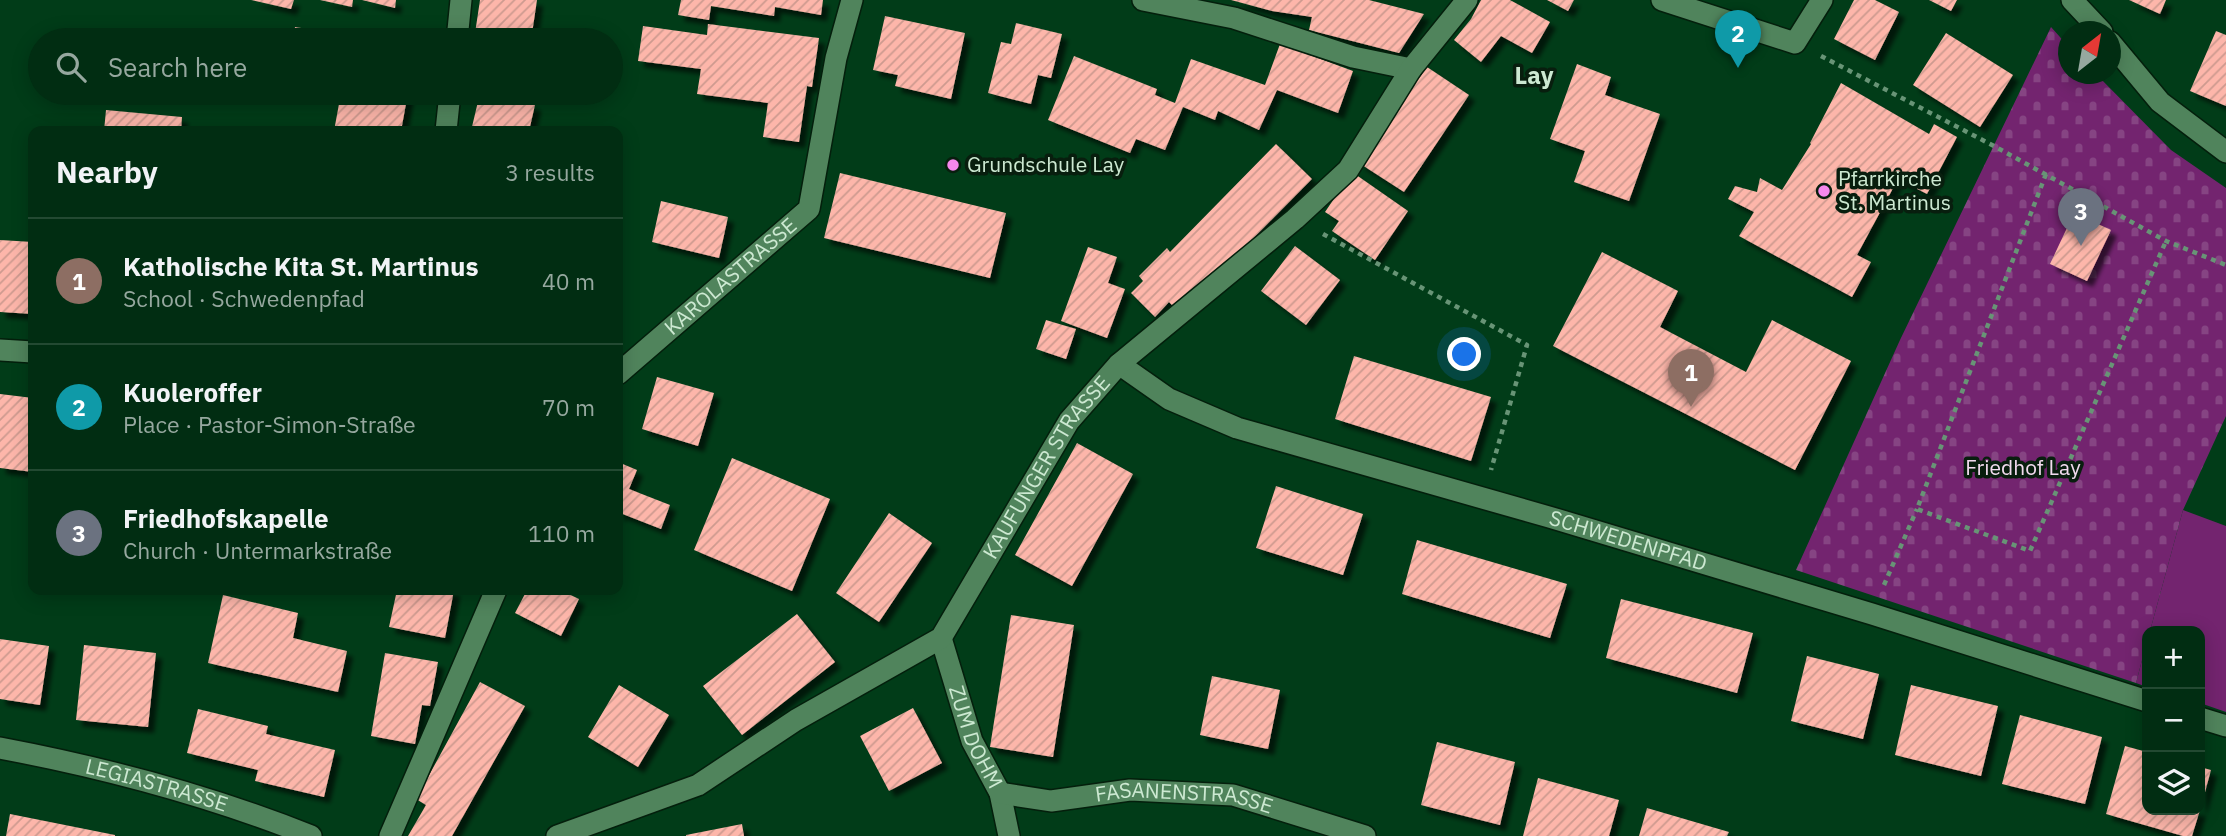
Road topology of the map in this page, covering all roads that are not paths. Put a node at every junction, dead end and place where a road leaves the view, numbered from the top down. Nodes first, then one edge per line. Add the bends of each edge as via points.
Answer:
1 (461, 0) edge
2 (852, 0) edge
3 (1143, 0) edge
4 (1468, 0) edge
5 (1662, 0) edge
6 (1822, 0) edge
7 (2072, 0) edge
8 (2092, 21) edge
9 (458, 28) edge
10 (2121, 55) edge
11 (1411, 69) junction
12 (449, 105) edge
13 (447, 126) edge
14 (2226, 152) edge
15 (0, 350) edge
16 (28, 352) edge
17 (1119, 364) junction
18 (623, 370) edge
19 (494, 595) edge
20 (942, 638) junction
21 (2142, 699) edge
22 (2205, 720) edge
23 (2226, 726) edge
24 (0, 748) edge
25 (1000, 793) junction
26 (311, 836) edge
27 (390, 836) edge
28 (557, 836) edge
29 (1009, 836) edge
30 (1365, 836) edge

1 - 9 street
2 - 18 street, KAROLASTRASSE via 836,58 809,209
3 - 11 street via 1234,18 1353,57
4 - 11 street, KAUFUNGER STRASSE
5 - 6 street via 1795,43
7 - 8 street
10 - 14 street via 2160,102
11 - 17 street, KAUFUNGER STRASSE via 1348,170
12 - 13 street
15 - 16 street
17 - 20 street, KAUFUNGER STRASSE via 1069,421
17 - 21 street, SCHWEDENPFAD via 1169,399 1237,428 1872,614
19 - 27 street
20 - 25 street, ZUM DOHM via 972,741
20 - 28 street via 796,720 698,785
22 - 23 street
24 - 26 street, LEGIASTRASSE via 164,785
25 - 29 street, ZUM DOHM
25 - 30 street, FASANENSTRASSE via 1051,801 1130,790 1233,795

